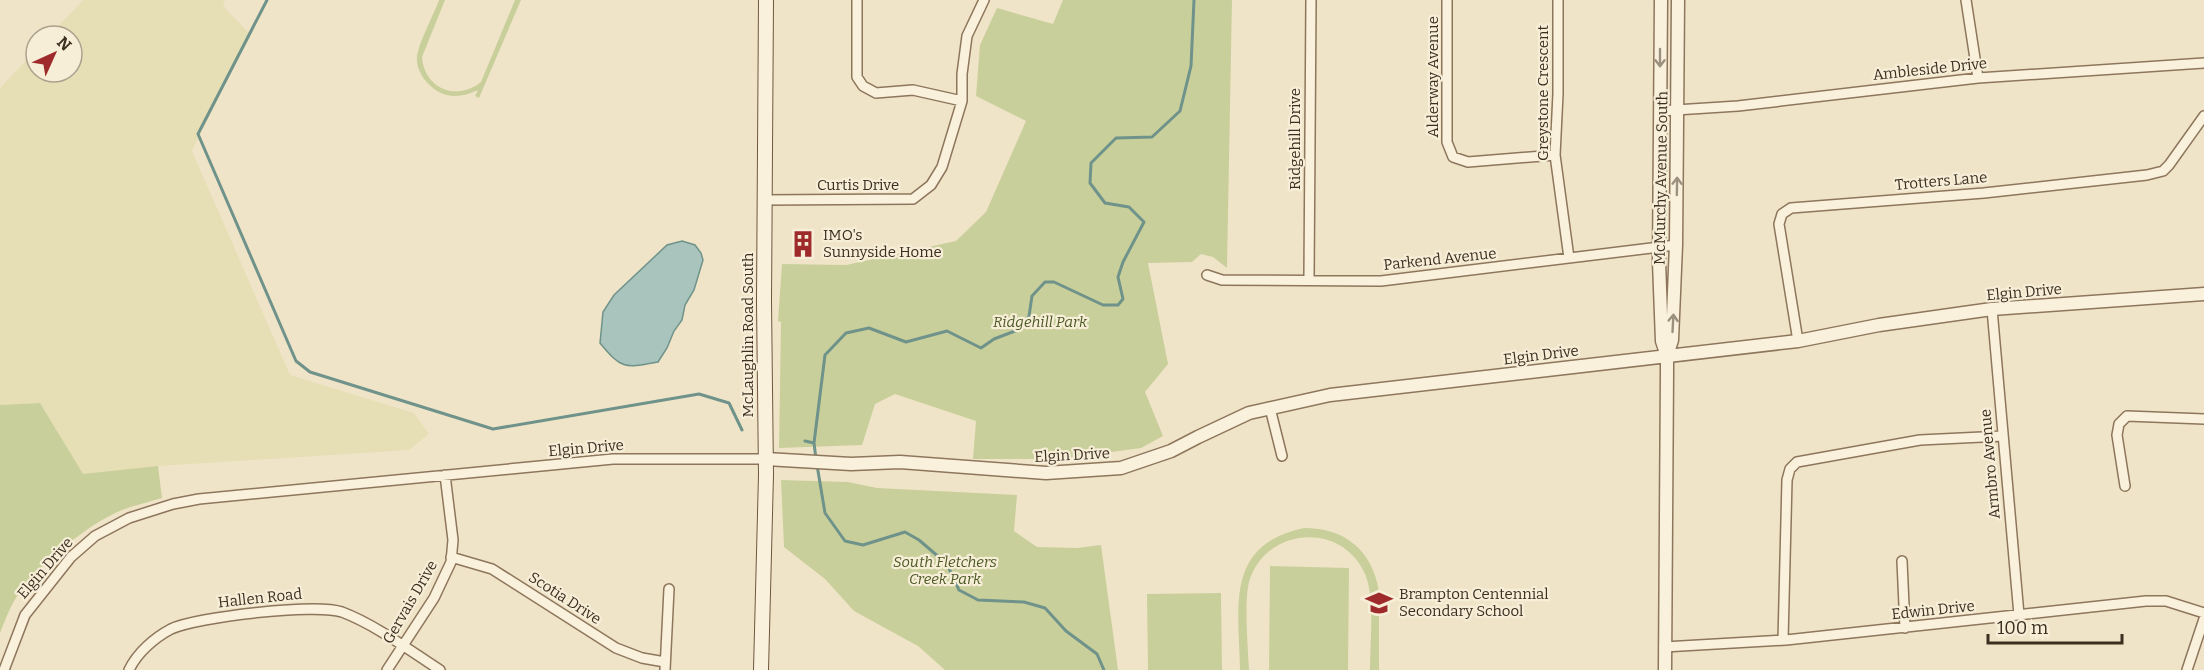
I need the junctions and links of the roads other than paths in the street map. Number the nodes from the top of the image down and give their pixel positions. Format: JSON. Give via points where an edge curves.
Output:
{"nodes":[{"id":1,"x":766,"y":0,"type":"edge"},
{"id":2,"x":857,"y":0,"type":"edge"},
{"id":3,"x":984,"y":0,"type":"edge"},
{"id":4,"x":1311,"y":0,"type":"edge"},
{"id":5,"x":1447,"y":0,"type":"edge"},
{"id":6,"x":1558,"y":0,"type":"edge"},
{"id":7,"x":1661,"y":0,"type":"edge"},
{"id":8,"x":1678,"y":0,"type":"edge"},
{"id":9,"x":1966,"y":0,"type":"edge"},
{"id":10,"x":2204,"y":63,"type":"edge"},
{"id":11,"x":1978,"y":78,"type":"junction"},
{"id":12,"x":962,"y":101,"type":"junction"},
{"id":13,"x":1660,"y":111,"type":"junction"},
{"id":14,"x":1677,"y":111,"type":"junction"},
{"id":15,"x":2204,"y":116,"type":"edge"},
{"id":16,"x":1555,"y":155,"type":"junction"},
{"id":17,"x":764,"y":200,"type":"junction"},
{"id":18,"x":1676,"y":245,"type":"junction"},
{"id":19,"x":1659,"y":247,"type":"junction"},
{"id":20,"x":1569,"y":258,"type":"junction"},
{"id":21,"x":1206,"y":275,"type":"dead end"},
{"id":22,"x":1309,"y":279,"type":"junction"},
{"id":23,"x":2204,"y":294,"type":"edge"},
{"id":24,"x":1992,"y":309,"type":"junction"},
{"id":25,"x":1798,"y":341,"type":"junction"},
{"id":26,"x":1667,"y":356,"type":"junction"},
{"id":27,"x":1270,"y":408,"type":"junction"},
{"id":28,"x":2204,"y":419,"type":"edge"},
{"id":29,"x":2003,"y":436,"type":"junction"},
{"id":30,"x":1282,"y":456,"type":"dead end"},
{"id":31,"x":766,"y":459,"type":"junction"},
{"id":32,"x":445,"y":475,"type":"junction"},
{"id":33,"x":2125,"y":486,"type":"dead end"},
{"id":34,"x":451,"y":557,"type":"junction"},
{"id":35,"x":1902,"y":561,"type":"dead end"},
{"id":36,"x":669,"y":589,"type":"dead end"},
{"id":37,"x":2204,"y":613,"type":"edge"},
{"id":38,"x":2019,"y":615,"type":"junction"},
{"id":39,"x":2204,"y":619,"type":"edge"},
{"id":40,"x":1905,"y":628,"type":"junction"},
{"id":41,"x":1783,"y":640,"type":"junction"},
{"id":42,"x":403,"y":646,"type":"junction"},
{"id":43,"x":1664,"y":647,"type":"junction"},
{"id":44,"x":665,"y":666,"type":"edge"},
{"id":45,"x":4,"y":670,"type":"edge"},
{"id":46,"x":129,"y":670,"type":"edge"},
{"id":47,"x":387,"y":670,"type":"edge"},
{"id":48,"x":440,"y":670,"type":"edge"},
{"id":49,"x":761,"y":670,"type":"edge"},
{"id":50,"x":1665,"y":670,"type":"edge"},
{"id":51,"x":2187,"y":670,"type":"edge"}],
"edges":[{"from":1,"to":17,"type":"main road","name":"McLaughlin Road South"},
{"from":2,"to":12,"type":"street","via":[[858,77],[863,86],[876,93],[913,90]]},
{"from":3,"to":12,"type":"street","name":"Curtis Drive","via":[[967,36]]},
{"from":4,"to":22,"type":"street","name":"Ridgehill Drive"},
{"from":5,"to":16,"type":"street","name":"Alderway Avenue","via":[[1447,142],[1453,157],[1468,162]]},
{"from":6,"to":16,"type":"street","name":"Greystone Crescent"},
{"from":7,"to":13,"type":"street","name":"McMurchy Avenue South","one_way":true},
{"from":8,"to":14,"type":"street","name":"McMurchy Avenue South"},
{"from":9,"to":11,"type":"street"},
{"from":10,"to":11,"type":"street","name":"Ambleside Drive"},
{"from":11,"to":14,"type":"street","name":"Ambleside Drive"},
{"from":12,"to":17,"type":"street","name":"Curtis Drive","via":[[942,167],[931,185],[913,199]]},
{"from":13,"to":14,"type":"street","name":"Ambleside Drive"},
{"from":13,"to":19,"type":"street","name":"McMurchy Avenue South"},
{"from":18,"to":14,"type":"street","name":"McMurchy Avenue South","one_way":true},
{"from":15,"to":25,"type":"street","name":"Trotters Lane","via":[[2169,165],[2147,175],[1791,208],[1782,214],[1779,224]]},
{"from":16,"to":20,"type":"street","name":"Greystone Crescent"},
{"from":17,"to":31,"type":"main road","name":"McLaughlin Road South"},
{"from":18,"to":19,"type":"street","name":"Parkend Avenue"},
{"from":26,"to":18,"type":"street","name":"McMurchy Avenue South","one_way":true,"via":[[1672,340]]},
{"from":19,"to":20,"type":"street","name":"Parkend Avenue"},
{"from":19,"to":26,"type":"street","name":"McMurchy Avenue South","via":[[1662,341]]},
{"from":20,"to":22,"type":"street","name":"Parkend Avenue","via":[[1381,281]]},
{"from":21,"to":22,"type":"street","name":"Parkend Avenue","via":[[1222,280]]},
{"from":23,"to":24,"type":"street","name":"Elgin Drive"},
{"from":24,"to":25,"type":"street","name":"Elgin Drive"},
{"from":24,"to":29,"type":"street","name":"Armbro Avenue"},
{"from":25,"to":26,"type":"street","name":"Elgin Drive"},
{"from":26,"to":27,"type":"street","name":"Elgin Drive","via":[[1330,395]]},
{"from":26,"to":43,"type":"street","name":"McMurchy Avenue South"},
{"from":27,"to":30,"type":"street"},
{"from":27,"to":31,"type":"street","name":"Elgin Drive","via":[[1249,413],[1171,451],[1121,468],[1046,473],[900,462]]},
{"from":28,"to":33,"type":"street","via":[[2127,416],[2117,435]]},
{"from":29,"to":38,"type":"street","name":"Armbro Avenue"},
{"from":29,"to":41,"type":"street","via":[[1920,440],[1797,462],[1787,480]]},
{"from":31,"to":32,"type":"street","name":"Elgin Drive","via":[[613,459]]},
{"from":31,"to":49,"type":"main road","name":"McLaughlin Road South"},
{"from":32,"to":34,"type":"street","name":"Gervais Drive","via":[[453,540]]},
{"from":32,"to":45,"type":"street","name":"Elgin Drive","via":[[199,499],[129,518],[95,536],[43,590],[25,615]]},
{"from":34,"to":42,"type":"street","name":"Gervais Drive","via":[[434,598]]},
{"from":34,"to":44,"type":"street","name":"Scotia Drive","via":[[492,568],[616,648]]},
{"from":35,"to":40,"type":"street"},
{"from":36,"to":44,"type":"street"},
{"from":37,"to":38,"type":"street","name":"Edwin Drive","via":[[2166,601],[2146,601]]},
{"from":38,"to":40,"type":"street","name":"Edwin Drive"},
{"from":39,"to":51,"type":"street"},
{"from":40,"to":41,"type":"street","name":"Edwin Drive"},
{"from":41,"to":43,"type":"street","name":"Edwin Drive"},
{"from":42,"to":46,"type":"street","name":"Hallen Road","via":[[341,612],[318,607],[194,621],[156,639]]},
{"from":42,"to":47,"type":"street","name":"Gervais Drive"},
{"from":42,"to":48,"type":"street","name":"Hallen Road"},
{"from":43,"to":50,"type":"street","name":"McMurchy Avenue South"}]}
